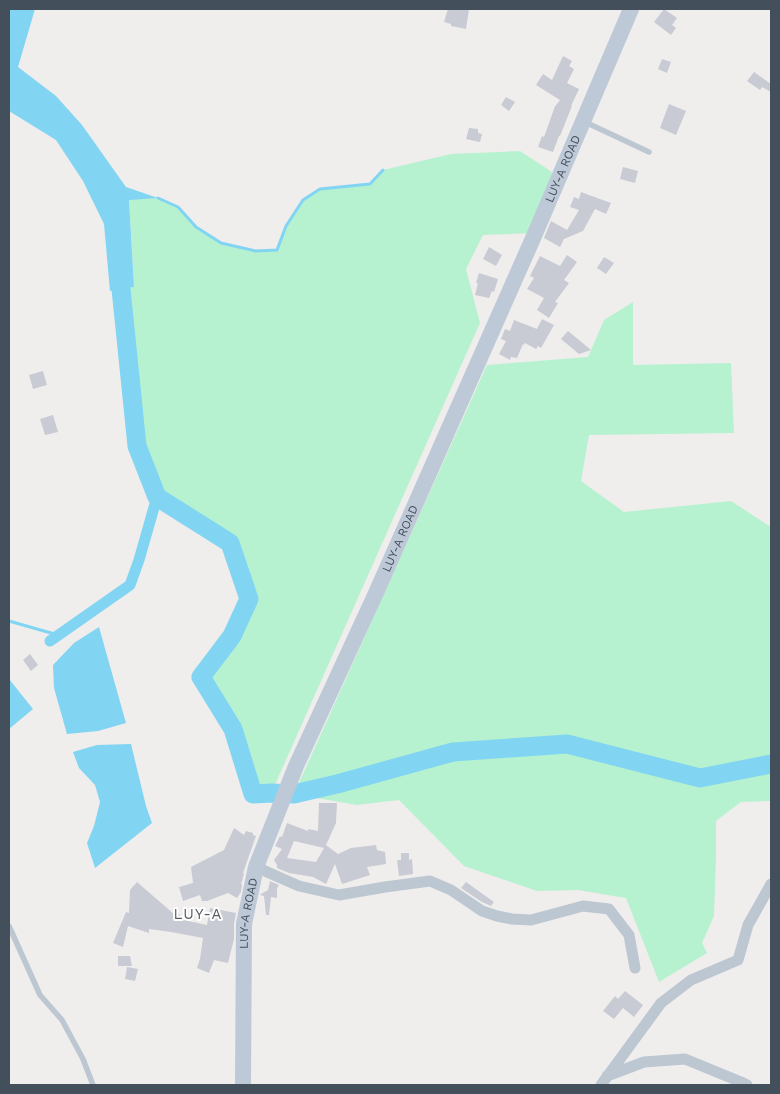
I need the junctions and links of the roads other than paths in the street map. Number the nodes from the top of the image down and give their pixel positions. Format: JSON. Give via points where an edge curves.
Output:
{"nodes":[{"id":1,"x":631,"y":9,"type":"edge"},
{"id":2,"x":583,"y":121,"type":"junction"},
{"id":3,"x":650,"y":152,"type":"dead end"},
{"id":4,"x":256,"y":867,"type":"junction"},
{"id":5,"x":771,"y":884,"type":"edge"},
{"id":6,"x":9,"y":926,"type":"edge"},
{"id":7,"x":635,"y":968,"type":"dead end"},
{"id":8,"x":604,"y":1081,"type":"edge"},
{"id":9,"x":93,"y":1085,"type":"edge"},
{"id":10,"x":243,"y":1085,"type":"edge"},
{"id":11,"x":747,"y":1085,"type":"edge"}],
"edges":[{"from":1,"to":2,"type":"main road","name":"LUY-A ROAD"},
{"from":2,"to":3,"type":"lane"},
{"from":2,"to":4,"type":"main road","name":"LUY-A ROAD","via":[[376,594],[296,766]]},
{"from":4,"to":7,"type":"street","via":[[299,886],[339,895],[430,881],[451,890],[482,911],[512,919],[531,920],[583,906],[609,909],[629,935]]},
{"from":4,"to":10,"type":"main road","name":"LUY-A ROAD","via":[[244,924]]},
{"from":5,"to":8,"type":"street","via":[[748,925],[738,960],[691,980],[661,1003]]},
{"from":6,"to":9,"type":"lane","via":[[40,995],[62,1020]]},
{"from":8,"to":11,"type":"street","via":[[644,1062],[684,1059]]}]}
